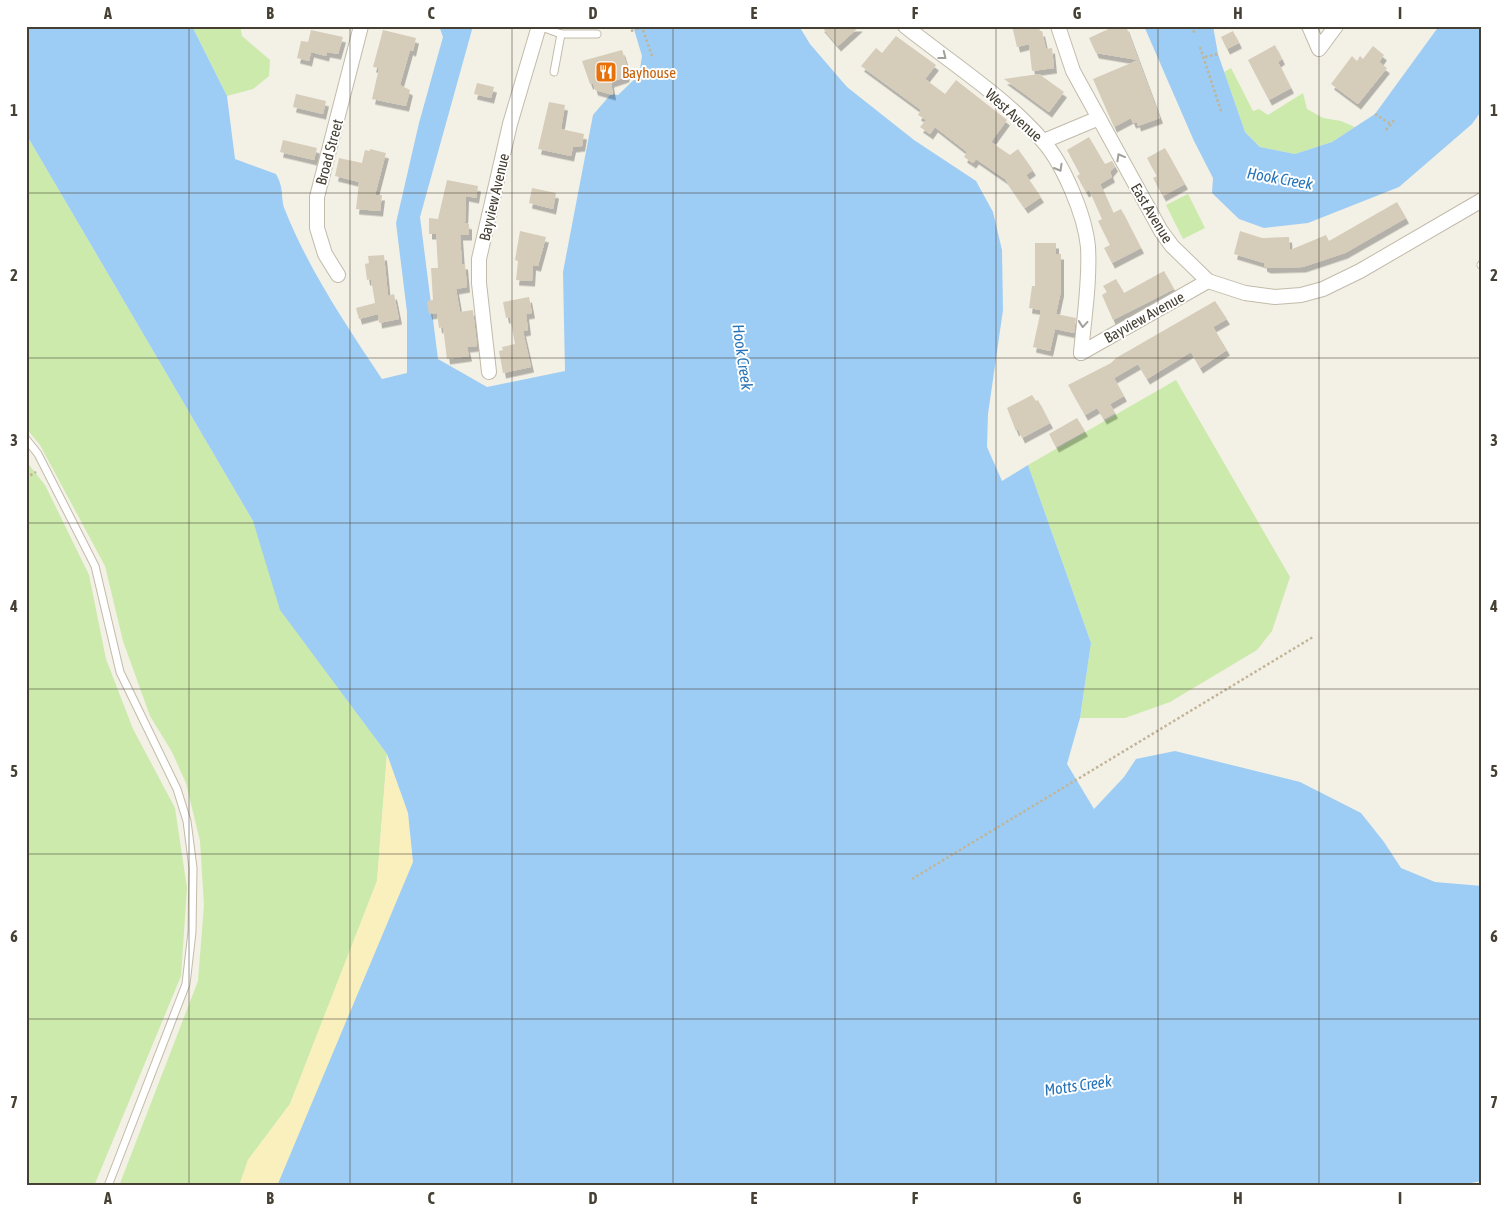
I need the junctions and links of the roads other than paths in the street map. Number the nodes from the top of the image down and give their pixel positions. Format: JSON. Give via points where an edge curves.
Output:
{"nodes":[{"id":1,"x":361,"y":26,"type":"edge"},
{"id":2,"x":539,"y":26,"type":"edge"},
{"id":3,"x":905,"y":26,"type":"edge"},
{"id":4,"x":1058,"y":26,"type":"edge"},
{"id":5,"x":1309,"y":26,"type":"edge"},
{"id":6,"x":1336,"y":26,"type":"edge"},
{"id":7,"x":561,"y":34,"type":"junction"},
{"id":8,"x":597,"y":34,"type":"dead end"},
{"id":9,"x":554,"y":72,"type":"dead end"},
{"id":10,"x":1099,"y":118,"type":"junction"},
{"id":11,"x":1044,"y":141,"type":"junction"},
{"id":12,"x":1482,"y":200,"type":"edge"},
{"id":13,"x":338,"y":275,"type":"dead end"},
{"id":14,"x":1208,"y":281,"type":"junction"},
{"id":15,"x":1081,"y":353,"type":"joint"},
{"id":16,"x":489,"y":372,"type":"dead end"},
{"id":17,"x":26,"y":439,"type":"edge"},
{"id":18,"x":108,"y":1186,"type":"edge"}],
"edges":[{"from":1,"to":13,"type":"street","name":"Broad Street","via":[[317,197],[317,228]]},
{"from":2,"to":7,"type":"lane"},
{"from":2,"to":16,"type":"street","name":"Bayview Avenue","via":[[510,124],[479,259]]},
{"from":3,"to":11,"type":"street","name":"West Avenue","one_way":true,"via":[[1012,110]]},
{"from":4,"to":10,"type":"street","name":"East Avenue","via":[[1073,71]]},
{"from":5,"to":6,"type":"street","via":[[1319,49]]},
{"from":7,"to":8,"type":"lane"},
{"from":7,"to":9,"type":"lane"},
{"from":10,"to":11,"type":"street"},
{"from":14,"to":10,"type":"street","name":"East Avenue","one_way":true,"via":[[1161,232]]},
{"from":11,"to":15,"type":"street","name":"West Avenue","one_way":true,"via":[[1074,193],[1088,246]]},
{"from":12,"to":14,"type":"street","name":"East Avenue","via":[[1323,289],[1275,297],[1245,293]]},
{"from":14,"to":15,"type":"street","name":"Bayview Avenue"},
{"from":17,"to":18,"type":"lane","via":[[38,454],[96,566],[120,672],[177,789],[187,822],[193,868],[192,932],[186,984]]}]}
